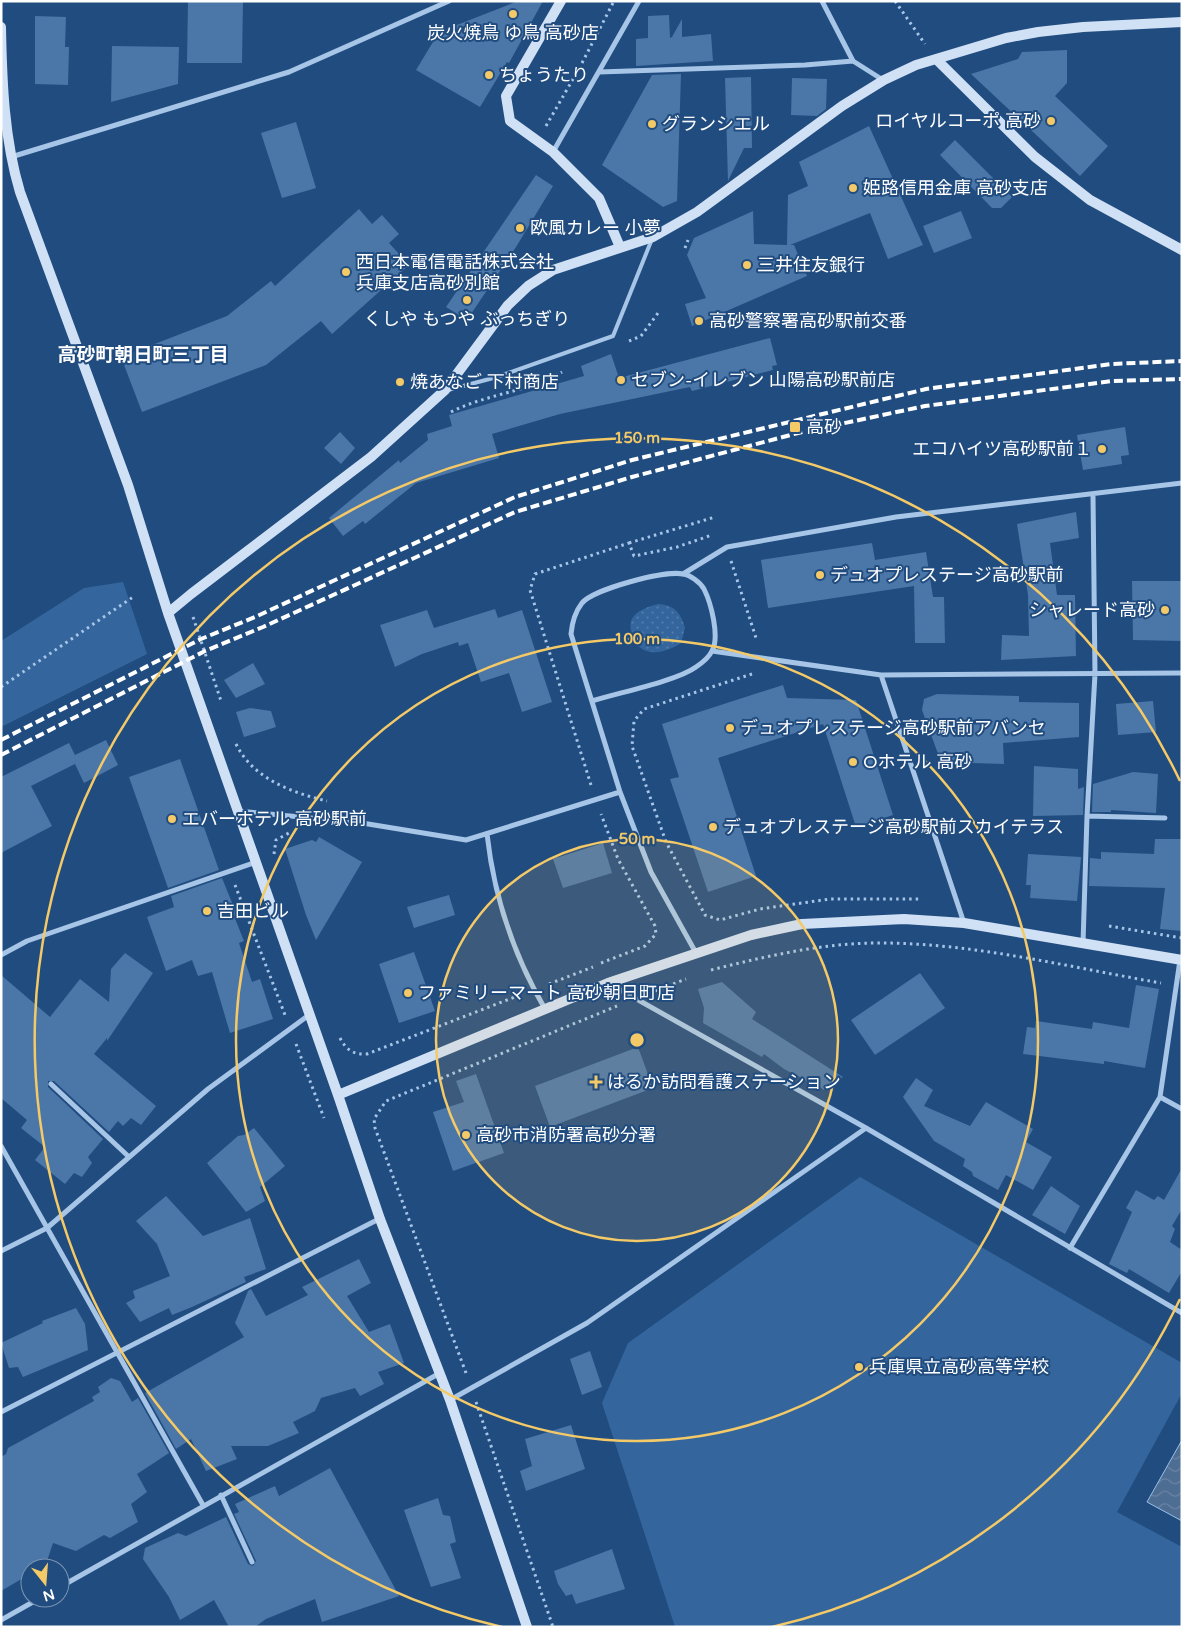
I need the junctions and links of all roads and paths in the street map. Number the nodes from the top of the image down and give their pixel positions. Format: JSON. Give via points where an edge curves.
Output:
{"nodes":[{"id":1,"x":450,"y":1,"type":"edge"},
{"id":2,"x":561,"y":1,"type":"edge"},
{"id":3,"x":614,"y":1,"type":"edge"},
{"id":4,"x":639,"y":1,"type":"edge"},
{"id":5,"x":822,"y":1,"type":"edge"},
{"id":6,"x":895,"y":1,"type":"edge"},
{"id":7,"x":1182,"y":22,"type":"edge"},
{"id":8,"x":1,"y":26,"type":"edge"},
{"id":9,"x":936,"y":59,"type":"junction"},
{"id":10,"x":853,"y":61,"type":"junction"},
{"id":11,"x":600,"y":72,"type":"junction"},
{"id":12,"x":884,"y":80,"type":"junction"},
{"id":13,"x":538,"y":140,"type":"junction"},
{"id":14,"x":553,"y":152,"type":"junction"},
{"id":15,"x":11,"y":157,"type":"junction"},
{"id":16,"x":691,"y":231,"type":"dead end"},
{"id":17,"x":653,"y":237,"type":"junction"},
{"id":18,"x":620,"y":248,"type":"junction"},
{"id":19,"x":685,"y":248,"type":"dead end"},
{"id":20,"x":1182,"y":250,"type":"edge"},
{"id":21,"x":658,"y":313,"type":"dead end"},
{"id":22,"x":622,"y":344,"type":"dead end"},
{"id":23,"x":570,"y":368,"type":"dead end"},
{"id":24,"x":445,"y":390,"type":"junction"},
{"id":25,"x":449,"y":413,"type":"dead end"},
{"id":26,"x":1182,"y":482,"type":"edge"},
{"id":27,"x":1094,"y":495,"type":"junction"},
{"id":28,"x":715,"y":517,"type":"dead end"},
{"id":29,"x":629,"y":543,"type":"junction"},
{"id":30,"x":727,"y":547,"type":"junction"},
{"id":31,"x":683,"y":574,"type":"junction"},
{"id":32,"x":133,"y":597,"type":"dead end"},
{"id":33,"x":201,"y":611,"type":"dead end"},
{"id":34,"x":168,"y":613,"type":"junction"},
{"id":35,"x":758,"y":644,"type":"dead end"},
{"id":36,"x":712,"y":651,"type":"junction"},
{"id":37,"x":1182,"y":673,"type":"edge"},
{"id":38,"x":752,"y":674,"type":"dead end"},
{"id":39,"x":1095,"y":674,"type":"junction"},
{"id":40,"x":881,"y":675,"type":"junction"},
{"id":41,"x":1,"y":687,"type":"edge"},
{"id":42,"x":592,"y":701,"type":"junction"},
{"id":43,"x":222,"y":703,"type":"dead end"},
{"id":44,"x":234,"y":738,"type":"dead end"},
{"id":45,"x":620,"y":792,"type":"junction"},
{"id":46,"x":596,"y":800,"type":"junction"},
{"id":47,"x":329,"y":802,"type":"dead end"},
{"id":48,"x":238,"y":811,"type":"junction"},
{"id":49,"x":291,"y":816,"type":"junction"},
{"id":50,"x":1087,"y":816,"type":"junction"},
{"id":51,"x":1164,"y":818,"type":"dead end"},
{"id":52,"x":487,"y":834,"type":"junction"},
{"id":53,"x":274,"y":861,"type":"dead end"},
{"id":54,"x":256,"y":862,"type":"junction"},
{"id":55,"x":922,"y":899,"type":"dead end"},
{"id":56,"x":964,"y":923,"type":"junction"},
{"id":57,"x":1085,"y":923,"type":"junction"},
{"id":58,"x":1182,"y":938,"type":"edge"},
{"id":59,"x":1083,"y":943,"type":"junction"},
{"id":60,"x":696,"y":954,"type":"junction"},
{"id":61,"x":1,"y":955,"type":"edge"},
{"id":62,"x":1181,"y":960,"type":"edge"},
{"id":63,"x":707,"y":971,"type":"dead end"},
{"id":64,"x":691,"y":977,"type":"dead end"},
{"id":65,"x":608,"y":982,"type":"junction"},
{"id":66,"x":1176,"y":986,"type":"junction"},
{"id":67,"x":534,"y":990,"type":"junction"},
{"id":68,"x":635,"y":999,"type":"junction"},
{"id":69,"x":545,"y":1009,"type":"junction"},
{"id":70,"x":309,"y":1015,"type":"junction"},
{"id":71,"x":338,"y":1032,"type":"dead end"},
{"id":72,"x":51,"y":1084,"type":"dead end"},
{"id":73,"x":338,"y":1095,"type":"junction"},
{"id":74,"x":1160,"y":1097,"type":"junction"},
{"id":75,"x":1182,"y":1109,"type":"edge"},
{"id":76,"x":866,"y":1128,"type":"junction"},
{"id":77,"x":1,"y":1146,"type":"edge"},
{"id":78,"x":128,"y":1156,"type":"junction"},
{"id":79,"x":380,"y":1219,"type":"junction"},
{"id":80,"x":47,"y":1228,"type":"junction"},
{"id":81,"x":1070,"y":1248,"type":"junction"},
{"id":82,"x":1,"y":1251,"type":"edge"},
{"id":83,"x":1182,"y":1314,"type":"edge"},
{"id":84,"x":118,"y":1350,"type":"junction"},
{"id":85,"x":440,"y":1373,"type":"junction"},
{"id":86,"x":471,"y":1388,"type":"junction"},
{"id":87,"x":450,"y":1400,"type":"junction"},
{"id":88,"x":1,"y":1412,"type":"edge"},
{"id":89,"x":221,"y":1494,"type":"junction"},
{"id":90,"x":203,"y":1505,"type":"junction"},
{"id":91,"x":252,"y":1562,"type":"dead end"},
{"id":92,"x":70,"y":1581,"type":"edge"},
{"id":93,"x":22,"y":1608,"type":"edge"},
{"id":94,"x":1,"y":1620,"type":"edge"},
{"id":95,"x":526,"y":1627,"type":"edge"},
{"id":96,"x":553,"y":1627,"type":"edge"}],
"edges":[{"from":1,"to":15,"type":"street","via":[[289,72]]},
{"from":2,"to":13,"type":"street","via":[[506,96],[510,121]]},
{"from":3,"to":13,"type":"path"},
{"from":4,"to":11,"type":"street"},
{"from":5,"to":10,"type":"street"},
{"from":6,"to":9,"type":"path"},
{"from":7,"to":9,"type":"street","via":[[1038,32]]},
{"from":8,"to":15,"type":"street"},
{"from":9,"to":12,"type":"street"},
{"from":9,"to":20,"type":"street","via":[[1035,157],[1090,200]]},
{"from":10,"to":11,"type":"street"},
{"from":10,"to":12,"type":"street"},
{"from":11,"to":14,"type":"street"},
{"from":12,"to":17,"type":"street","via":[[842,106],[697,212]]},
{"from":13,"to":14,"type":"street"},
{"from":14,"to":18,"type":"street","via":[[599,198]]},
{"from":15,"to":34,"type":"street","via":[[20,192],[128,484]]},
{"from":16,"to":19,"type":"path"},
{"from":17,"to":18,"type":"street"},
{"from":17,"to":24,"type":"lane","via":[[613,336],[497,377]]},
{"from":18,"to":24,"type":"street","via":[[552,270],[528,286],[508,305]]},
{"from":21,"to":22,"type":"path","via":[[640,336]]},
{"from":23,"to":25,"type":"path","via":[[549,380],[464,405]]},
{"from":24,"to":34,"type":"street","via":[[371,458]]},
{"from":26,"to":27,"type":"street"},
{"from":27,"to":30,"type":"street","via":[[896,517]]},
{"from":27,"to":39,"type":"street"},
{"from":28,"to":29,"type":"path"},
{"from":29,"to":30,"type":"path","via":[[634,556],[677,547],[722,532]]},
{"from":29,"to":46,"type":"path","via":[[535,574],[530,590]]},
{"from":30,"to":31,"type":"street"},
{"from":30,"to":35,"type":"path"},
{"from":31,"to":36,"type":"street","via":[[704,589],[716,632]]},
{"from":31,"to":42,"type":"street","via":[[665,573],[591,595],[583,602],[573,620],[571,634]]},
{"from":32,"to":41,"type":"path"},
{"from":33,"to":43,"type":"path","via":[[193,617]]},
{"from":34,"to":48,"type":"street"},
{"from":36,"to":40,"type":"street"},
{"from":36,"to":42,"type":"street","via":[[684,674]]},
{"from":37,"to":39,"type":"street"},
{"from":38,"to":55,"type":"path","via":[[644,709],[634,721],[632,746],[666,842],[705,915],[720,920],[760,909],[830,899]]},
{"from":39,"to":40,"type":"street"},
{"from":39,"to":50,"type":"street"},
{"from":40,"to":56,"type":"street"},
{"from":42,"to":45,"type":"street"},
{"from":44,"to":47,"type":"path","via":[[247,760],[280,787]]},
{"from":45,"to":46,"type":"street"},
{"from":45,"to":60,"type":"street","via":[[651,872]]},
{"from":46,"to":52,"type":"street"},
{"from":46,"to":67,"type":"path","via":[[618,859],[655,926],[656,934],[645,946]]},
{"from":48,"to":49,"type":"street"},
{"from":48,"to":54,"type":"street"},
{"from":49,"to":52,"type":"street","via":[[362,823],[466,840]]},
{"from":49,"to":53,"type":"path","via":[[291,832],[276,840]]},
{"from":50,"to":51,"type":"street"},
{"from":50,"to":57,"type":"street"},
{"from":52,"to":67,"type":"street","via":[[492,875],[502,915]]},
{"from":54,"to":61,"type":"street","via":[[27,940]]},
{"from":54,"to":70,"type":"street"},
{"from":56,"to":59,"type":"street"},
{"from":56,"to":60,"type":"street","via":[[904,919],[802,924]]},
{"from":57,"to":58,"type":"path"},
{"from":57,"to":59,"type":"street"},
{"from":59,"to":62,"type":"street"},
{"from":60,"to":65,"type":"street"},
{"from":62,"to":66,"type":"street"},
{"from":63,"to":66,"type":"path","via":[[777,954],[879,943],[955,947]]},
{"from":64,"to":68,"type":"path"},
{"from":65,"to":68,"type":"street"},
{"from":65,"to":69,"type":"street"},
{"from":66,"to":74,"type":"street"},
{"from":67,"to":69,"type":"street"},
{"from":67,"to":71,"type":"path","via":[[367,1054],[349,1051]]},
{"from":68,"to":76,"type":"street"},
{"from":68,"to":86,"type":"path","via":[[386,1101],[374,1119]]},
{"from":69,"to":73,"type":"street"},
{"from":70,"to":73,"type":"street"},
{"from":70,"to":78,"type":"street","via":[[208,1089]]},
{"from":72,"to":78,"type":"street"},
{"from":73,"to":79,"type":"street"},
{"from":74,"to":75,"type":"street"},
{"from":74,"to":81,"type":"street"},
{"from":76,"to":81,"type":"street"},
{"from":76,"to":86,"type":"street","via":[[587,1322]]},
{"from":77,"to":80,"type":"street"},
{"from":78,"to":80,"type":"street"},
{"from":79,"to":84,"type":"street"},
{"from":79,"to":85,"type":"street"},
{"from":80,"to":82,"type":"street"},
{"from":80,"to":84,"type":"street"},
{"from":81,"to":83,"type":"street"},
{"from":84,"to":88,"type":"street"},
{"from":84,"to":90,"type":"street"},
{"from":85,"to":87,"type":"street"},
{"from":85,"to":89,"type":"street"},
{"from":86,"to":87,"type":"street"},
{"from":86,"to":96,"type":"path"},
{"from":87,"to":95,"type":"street"},
{"from":89,"to":90,"type":"street"},
{"from":89,"to":91,"type":"street"},
{"from":90,"to":92,"type":"street"},
{"from":93,"to":94,"type":"street"}]}
